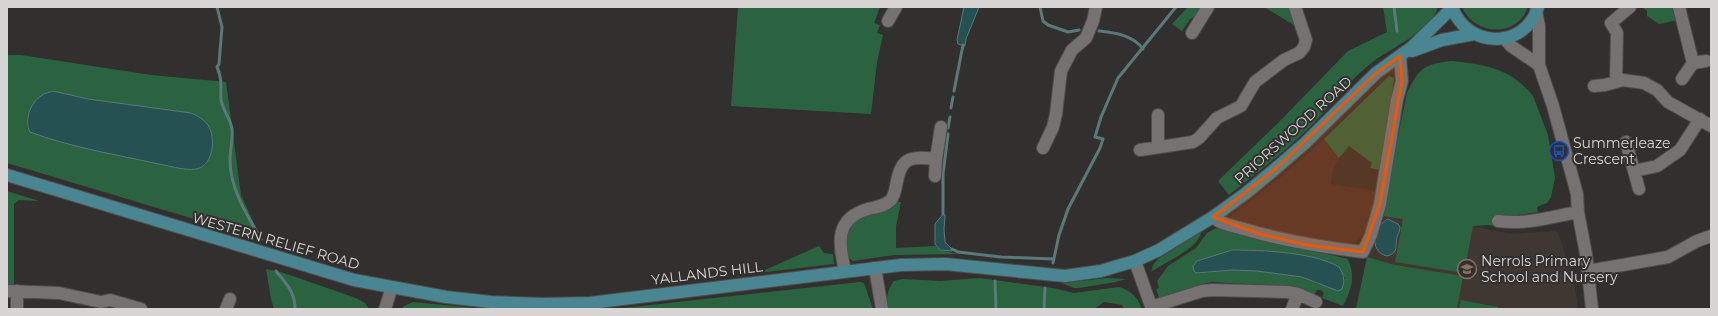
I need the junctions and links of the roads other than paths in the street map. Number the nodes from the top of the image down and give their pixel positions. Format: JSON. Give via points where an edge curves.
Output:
{"nodes":[{"id":1,"x":896,"y":7,"type":"edge"},
{"id":2,"x":1096,"y":7,"type":"edge"},
{"id":3,"x":1208,"y":7,"type":"edge"},
{"id":4,"x":1296,"y":7,"type":"edge"},
{"id":5,"x":1452,"y":7,"type":"edge"},
{"id":6,"x":1630,"y":7,"type":"edge"},
{"id":7,"x":1679,"y":7,"type":"edge"},
{"id":8,"x":1537,"y":9,"type":"edge"},
{"id":9,"x":888,"y":21,"type":"dead end"},
{"id":10,"x":1192,"y":33,"type":"dead end"},
{"id":11,"x":1474,"y":34,"type":"junction"},
{"id":12,"x":1504,"y":38,"type":"junction"},
{"id":13,"x":1402,"y":55,"type":"junction"},
{"id":14,"x":1706,"y":61,"type":"dead end"},
{"id":15,"x":1693,"y":63,"type":"junction"},
{"id":16,"x":1539,"y":65,"type":"junction"},
{"id":17,"x":1682,"y":79,"type":"dead end"},
{"id":18,"x":1616,"y":81,"type":"junction"},
{"id":19,"x":1594,"y":86,"type":"dead end"},
{"id":20,"x":1158,"y":115,"type":"dead end"},
{"id":21,"x":1700,"y":119,"type":"junction"},
{"id":22,"x":1711,"y":126,"type":"edge"},
{"id":23,"x":941,"y":127,"type":"dead end"},
{"id":24,"x":1626,"y":142,"type":"dead end"},
{"id":25,"x":1158,"y":147,"type":"junction"},
{"id":26,"x":1043,"y":148,"type":"dead end"},
{"id":27,"x":1140,"y":150,"type":"dead end"},
{"id":28,"x":936,"y":159,"type":"junction"},
{"id":29,"x":1634,"y":172,"type":"junction"},
{"id":30,"x":7,"y":176,"type":"edge"},
{"id":31,"x":935,"y":176,"type":"dead end"},
{"id":32,"x":1639,"y":189,"type":"dead end"},
{"id":33,"x":1578,"y":212,"type":"junction"},
{"id":34,"x":1212,"y":217,"type":"junction"},
{"id":35,"x":1498,"y":222,"type":"dead end"},
{"id":36,"x":1711,"y":236,"type":"edge"},
{"id":37,"x":1135,"y":261,"type":"junction"},
{"id":38,"x":875,"y":268,"type":"junction"},
{"id":39,"x":845,"y":271,"type":"junction"},
{"id":40,"x":1588,"y":271,"type":"junction"},
{"id":41,"x":392,"y":288,"type":"junction"},
{"id":42,"x":12,"y":291,"type":"edge"},
{"id":43,"x":1298,"y":294,"type":"junction"},
{"id":44,"x":1316,"y":302,"type":"dead end"},
{"id":45,"x":109,"y":304,"type":"edge"},
{"id":46,"x":543,"y":304,"type":"joint"},
{"id":47,"x":1152,"y":308,"type":"edge"},
{"id":48,"x":17,"y":309,"type":"edge"},
{"id":49,"x":141,"y":309,"type":"edge"},
{"id":50,"x":385,"y":309,"type":"edge"},
{"id":51,"x":882,"y":309,"type":"edge"},
{"id":52,"x":1292,"y":309,"type":"edge"},
{"id":53,"x":1592,"y":309,"type":"edge"}],
"edges":[{"from":1,"to":9,"type":"street"},
{"from":2,"to":26,"type":"street","via":[[1092,26],[1086,38],[1072,50],[1060,71],[1056,114]]},
{"from":3,"to":10,"type":"street"},
{"from":4,"to":25,"type":"street","via":[[1306,40],[1299,53],[1284,60],[1255,82],[1241,106],[1217,118],[1199,138],[1193,142]]},
{"from":5,"to":11,"type":"main road","via":[[1463,26]]},
{"from":5,"to":13,"type":"main road","name":"PRIORSWOOD ROAD"},
{"from":6,"to":18,"type":"street","via":[[1611,23],[1617,33]]},
{"from":7,"to":15,"type":"street"},
{"from":8,"to":12,"type":"main road","via":[[1524,29]]},
{"from":8,"to":16,"type":"street"},
{"from":11,"to":12,"type":"main road","via":[[1484,38]]},
{"from":11,"to":13,"type":"main road","name":"PRIORSWOOD ROAD","via":[[1442,40]]},
{"from":12,"to":16,"type":"street","via":[[1511,46]]},
{"from":13,"to":34,"type":"main road","name":"PRIORSWOOD ROAD","via":[[1376,73],[1305,143],[1246,194]]},
{"from":13,"to":34,"type":"street","via":[[1402,80],[1380,204],[1363,252],[1306,245],[1267,236]]},
{"from":14,"to":15,"type":"street"},
{"from":15,"to":17,"type":"street"},
{"from":16,"to":33,"type":"street","via":[[1564,144],[1577,194]]},
{"from":18,"to":19,"type":"street"},
{"from":18,"to":21,"type":"street","via":[[1644,83],[1657,90],[1668,102]]},
{"from":20,"to":25,"type":"street"},
{"from":21,"to":22,"type":"street"},
{"from":21,"to":29,"type":"street","via":[[1680,150],[1657,166]]},
{"from":23,"to":28,"type":"street"},
{"from":24,"to":29,"type":"street"},
{"from":25,"to":27,"type":"street"},
{"from":28,"to":31,"type":"street"},
{"from":28,"to":39,"type":"street","via":[[917,158],[906,161],[899,170],[891,200],[851,216],[840,233]]},
{"from":29,"to":32,"type":"street"},
{"from":30,"to":41,"type":"main road","name":"WESTERN RELIEF ROAD","via":[[278,258]]},
{"from":33,"to":35,"type":"street","via":[[1511,224]]},
{"from":33,"to":40,"type":"street"},
{"from":34,"to":37,"type":"main road","name":"PRIORSWOOD ROAD","via":[[1159,250]]},
{"from":36,"to":40,"type":"street","via":[[1668,257]]},
{"from":37,"to":38,"type":"main road","name":"PRIORSWOOD ROAD","via":[[1101,271],[1065,276],[945,264]]},
{"from":37,"to":47,"type":"street"},
{"from":38,"to":39,"type":"main road","name":"YALLANDS HILL"},
{"from":38,"to":51,"type":"street"},
{"from":39,"to":46,"type":"main road","name":"YALLANDS HILL","via":[[590,303]]},
{"from":40,"to":53,"type":"street"},
{"from":41,"to":46,"type":"main road","name":"WESTERN RELIEF ROAD","via":[[491,302]]},
{"from":41,"to":50,"type":"street"},
{"from":42,"to":45,"type":"street","via":[[59,293]]},
{"from":42,"to":48,"type":"street"},
{"from":43,"to":44,"type":"street"},
{"from":43,"to":47,"type":"street","via":[[1208,290]]},
{"from":43,"to":52,"type":"street"},
{"from":45,"to":49,"type":"street"}]}
